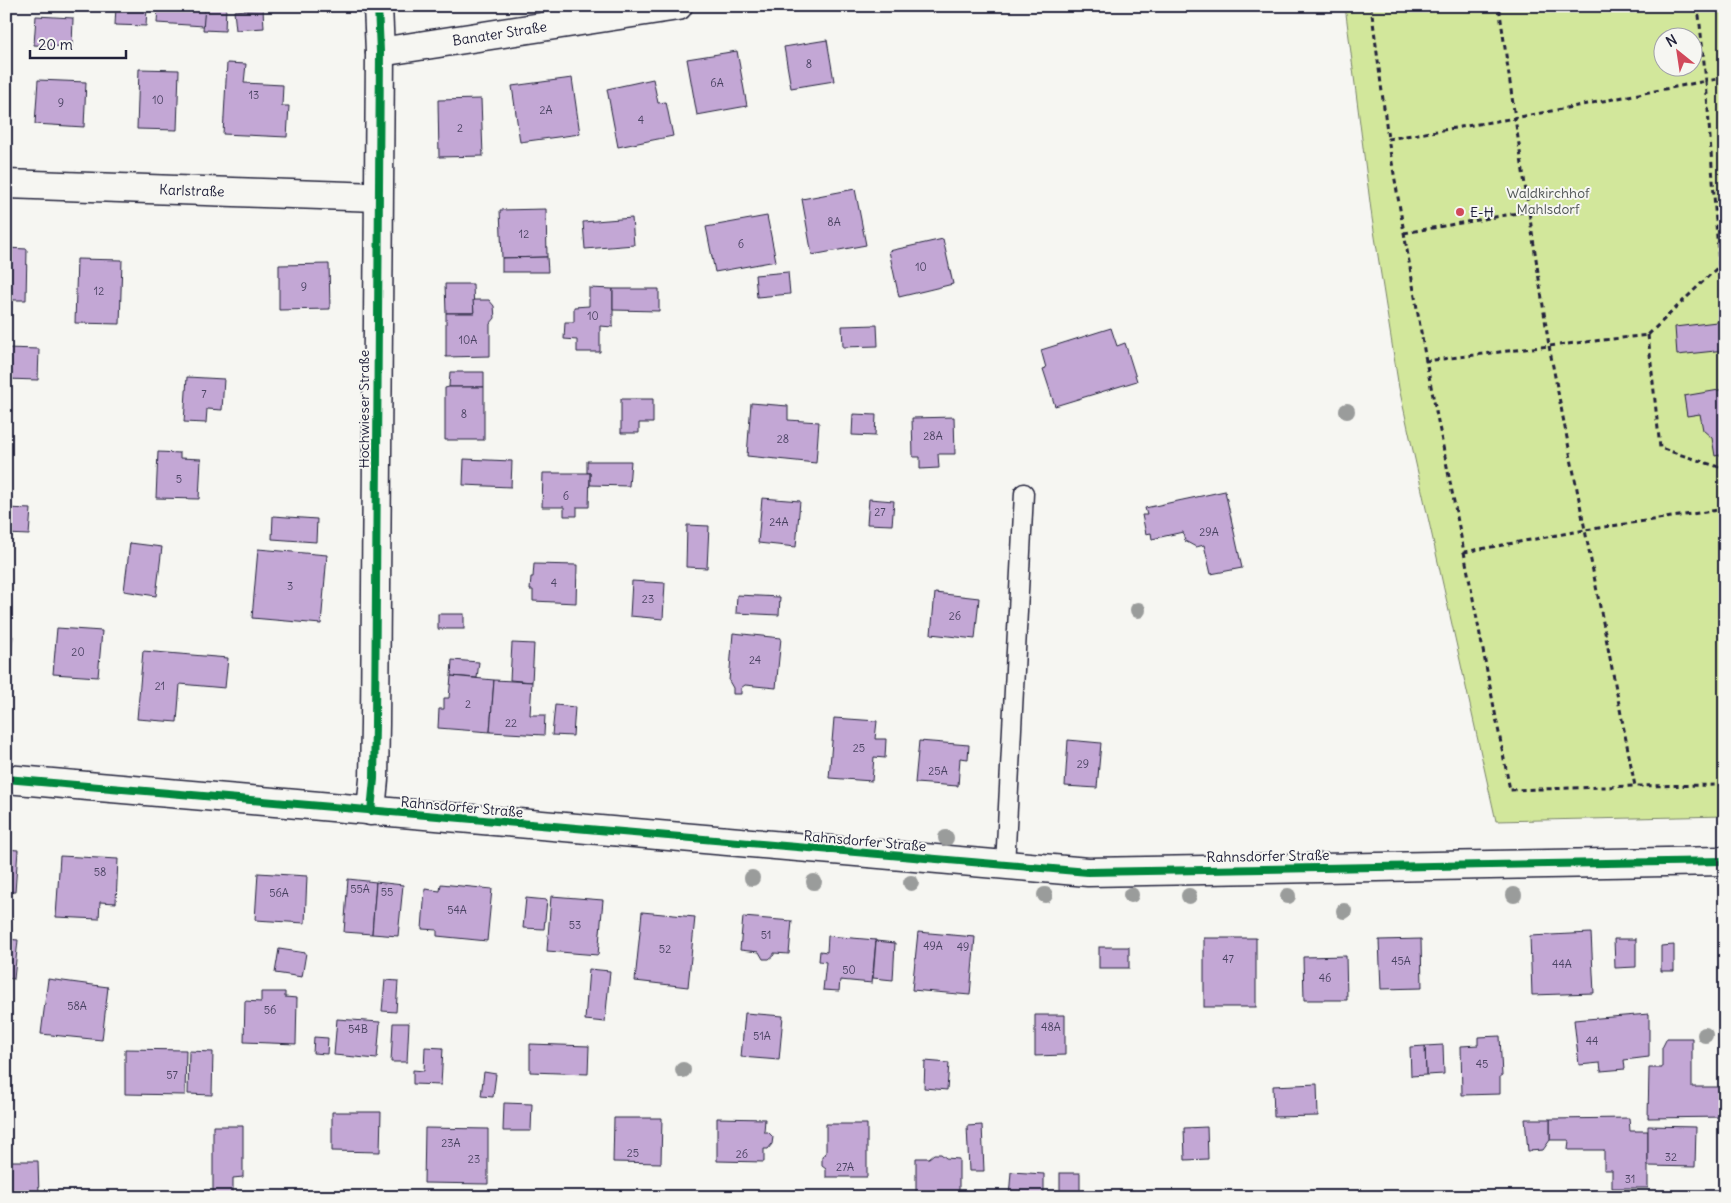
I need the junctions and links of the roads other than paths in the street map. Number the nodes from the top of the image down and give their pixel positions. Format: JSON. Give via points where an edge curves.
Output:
{"nodes":[{"id":1,"x":378,"y":6,"type":"edge"},
{"id":2,"x":678,"y":6,"type":"edge"},
{"id":3,"x":380,"y":52,"type":"junction"},
{"id":4,"x":6,"y":184,"type":"edge"},
{"id":5,"x":378,"y":197,"type":"junction"},
{"id":6,"x":1024,"y":493,"type":"dead end"},
{"id":7,"x":6,"y":779,"type":"edge"},
{"id":8,"x":371,"y":811,"type":"junction"},
{"id":9,"x":1725,"y":861,"type":"edge"},
{"id":10,"x":1005,"y":866,"type":"junction"}],
"edges":[{"from":1,"to":3,"type":"street","name":"Hochwieser Straße"},
{"from":2,"to":3,"type":"street","name":"Banater Straße"},
{"from":3,"to":5,"type":"street","name":"Hochwieser Straße"},
{"from":4,"to":5,"type":"street","name":"Karlstraße"},
{"from":5,"to":8,"type":"street","name":"Hochwieser Straße","via":[[374,779]]},
{"from":6,"to":10,"type":"lane"},
{"from":7,"to":8,"type":"street","name":"Rahnsdorfer Straße"},
{"from":8,"to":10,"type":"street","name":"Rahnsdorfer Straße"},
{"from":9,"to":10,"type":"street","name":"Rahnsdorfer Straße","via":[[1088,872]]}]}
